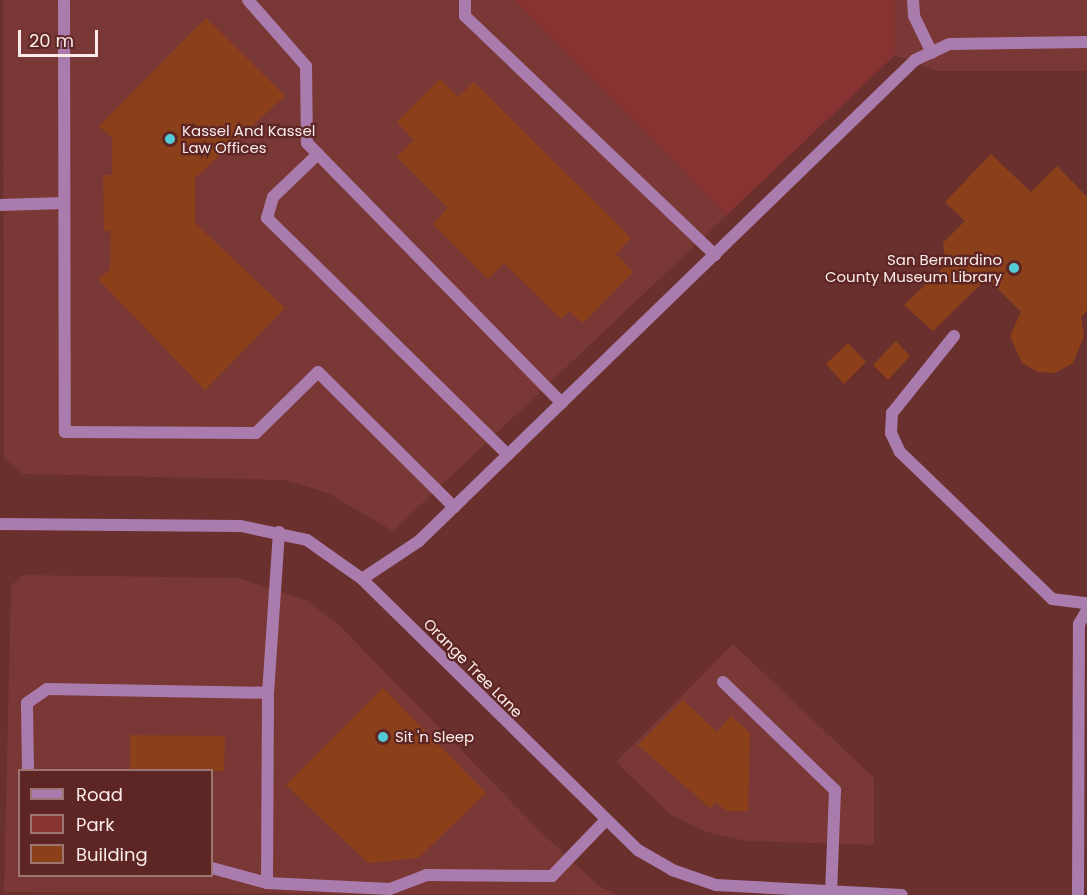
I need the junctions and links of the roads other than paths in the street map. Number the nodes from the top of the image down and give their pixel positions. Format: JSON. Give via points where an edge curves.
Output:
{"nodes":[{"id":1,"x":64,"y":0,"type":"edge"},
{"id":2,"x":248,"y":0,"type":"edge"},
{"id":3,"x":465,"y":0,"type":"edge"},
{"id":4,"x":914,"y":0,"type":"edge"},
{"id":5,"x":1087,"y":42,"type":"edge"},
{"id":6,"x":932,"y":53,"type":"junction"},
{"id":7,"x":318,"y":154,"type":"junction"},
{"id":8,"x":64,"y":203,"type":"junction"},
{"id":9,"x":0,"y":206,"type":"edge"},
{"id":10,"x":715,"y":255,"type":"junction"},
{"id":11,"x":954,"y":336,"type":"dead end"},
{"id":12,"x":562,"y":403,"type":"junction"},
{"id":13,"x":508,"y":455,"type":"junction"},
{"id":14,"x":454,"y":507,"type":"junction"},
{"id":15,"x":0,"y":524,"type":"edge"},
{"id":16,"x":279,"y":532,"type":"junction"},
{"id":17,"x":362,"y":579,"type":"junction"},
{"id":18,"x":1087,"y":603,"type":"edge"},
{"id":19,"x":1087,"y":609,"type":"edge"},
{"id":20,"x":723,"y":682,"type":"dead end"},
{"id":21,"x":268,"y":693,"type":"junction"},
{"id":22,"x":28,"y":769,"type":"edge"},
{"id":23,"x":1084,"y":806,"type":"edge"},
{"id":24,"x":604,"y":821,"type":"junction"},
{"id":25,"x":213,"y":868,"type":"edge"},
{"id":26,"x":267,"y":883,"type":"junction"},
{"id":27,"x":831,"y":893,"type":"junction"},
{"id":28,"x":902,"y":895,"type":"edge"},
{"id":29,"x":1078,"y":895,"type":"edge"}],
"edges":[{"from":1,"to":8,"type":"street"},
{"from":2,"to":7,"type":"street","via":[[306,66],[307,143]]},
{"from":3,"to":10,"type":"street","via":[[465,16]]},
{"from":4,"to":6,"type":"street","via":[[914,16]]},
{"from":5,"to":6,"type":"street","via":[[950,44]]},
{"from":6,"to":10,"type":"street","via":[[915,60]]},
{"from":7,"to":12,"type":"street"},
{"from":7,"to":13,"type":"street","via":[[273,197],[267,218]]},
{"from":8,"to":9,"type":"street"},
{"from":8,"to":14,"type":"street","via":[[65,432],[256,433],[318,372]]},
{"from":10,"to":12,"type":"street"},
{"from":11,"to":18,"type":"street","via":[[892,413],[891,434],[900,452],[1052,599]]},
{"from":12,"to":13,"type":"street"},
{"from":13,"to":14,"type":"street"},
{"from":14,"to":17,"type":"street","via":[[419,541]]},
{"from":15,"to":16,"type":"street","name":"Orange Tree Lane","via":[[241,526]]},
{"from":16,"to":17,"type":"street","name":"Orange Tree Lane","via":[[307,540]]},
{"from":16,"to":21,"type":"street"},
{"from":17,"to":24,"type":"street","name":"Orange Tree Lane"},
{"from":19,"to":23,"type":"street","via":[[1079,624]]},
{"from":20,"to":27,"type":"street","via":[[835,790]]},
{"from":21,"to":22,"type":"street","via":[[47,689],[27,703]]},
{"from":21,"to":26,"type":"street"},
{"from":23,"to":29,"type":"street"},
{"from":24,"to":26,"type":"street","via":[[552,876],[426,875],[390,890]]},
{"from":24,"to":27,"type":"street","name":"Orange Tree Lane","via":[[638,850],[672,870],[716,885]]},
{"from":25,"to":26,"type":"street"},
{"from":27,"to":28,"type":"street","name":"Orange Tree Lane"}]}
